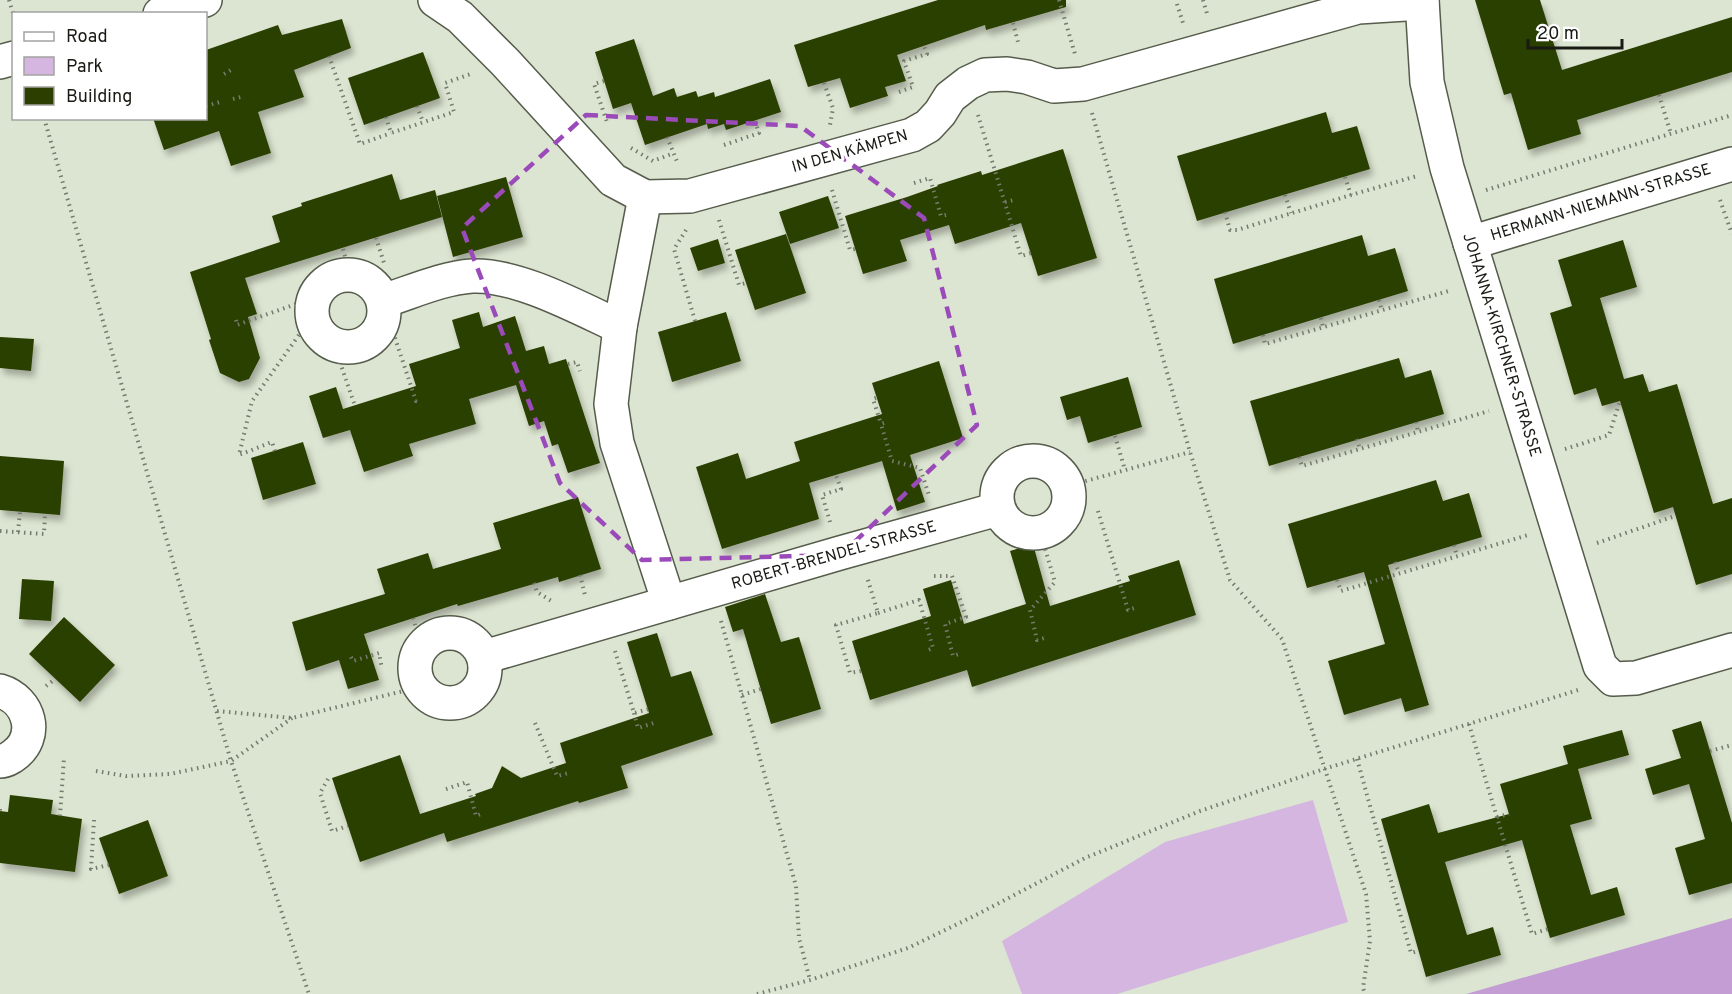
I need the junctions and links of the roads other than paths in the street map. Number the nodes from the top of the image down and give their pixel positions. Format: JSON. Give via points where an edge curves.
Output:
{"nodes":[{"id":1,"x":205,"y":0,"type":"edge"},
{"id":2,"x":435,"y":0,"type":"edge"},
{"id":3,"x":1422,"y":2,"type":"edge"},
{"id":4,"x":166,"y":12,"type":"edge"},
{"id":5,"x":1732,"y":164,"type":"edge"},
{"id":6,"x":645,"y":197,"type":"junction"},
{"id":7,"x":1470,"y":243,"type":"junction"},
{"id":8,"x":383,"y":301,"type":"junction"},
{"id":9,"x":620,"y":327,"type":"junction"},
{"id":10,"x":999,"y":508,"type":"junction"},
{"id":11,"x":669,"y":603,"type":"junction"},
{"id":12,"x":1732,"y":650,"type":"edge"},
{"id":13,"x":484,"y":657,"type":"junction"},
{"id":14,"x":0,"y":691,"type":"edge"},
{"id":15,"x":0,"y":761,"type":"edge"}],
"edges":[{"from":1,"to":4,"type":"street"},
{"from":2,"to":6,"type":"street","name":"IN DEN KÄMPEN","via":[[460,17],[505,62],[613,180]]},
{"from":3,"to":6,"type":"street","name":"IN DEN KÄMPEN","via":[[1358,7],[1083,84],[1054,86],[1007,74],[984,75],[950,96],[928,126],[912,135],[690,196]]},
{"from":3,"to":7,"type":"street","name":"JOHANNA-KIRCHNER-STRASSE","via":[[1427,82]]},
{"from":5,"to":7,"type":"street","name":"HERMANN-NIEMANN-STRASSE"},
{"from":6,"to":9,"type":"street"},
{"from":7,"to":12,"type":"street","name":"JOHANNA-KIRCHNER-STRASSE","via":[[1600,666],[1613,679],[1636,678]]},
{"from":8,"to":8,"type":"street","via":[[383,321],[372,338],[354,347],[334,345],[318,333],[312,308],[327,280],[346,261],[376,288]]},
{"from":8,"to":9,"type":"street","via":[[446,281],[492,276],[547,294]]},
{"from":9,"to":11,"type":"street","via":[[611,404],[616,443]]},
{"from":10,"to":10,"type":"street","via":[[997,491],[1003,476],[1017,464],[1033,460],[1050,464],[1068,486],[1064,515],[1051,528],[1040,532],[1022,531],[1008,523]]},
{"from":10,"to":11,"type":"street","name":"ROBERT-BRENDEL-STRASSE"},
{"from":11,"to":13,"type":"street","name":"ROBERT-BRENDEL-STRASSE"},
{"from":13,"to":13,"type":"street","via":[[474,642],[457,633],[417,632],[415,667],[420,687],[440,701],[459,702],[476,693],[485,676]]},
{"from":14,"to":15,"type":"street","via":[[11,694],[22,704],[29,721],[27,738],[18,752]]}]}
